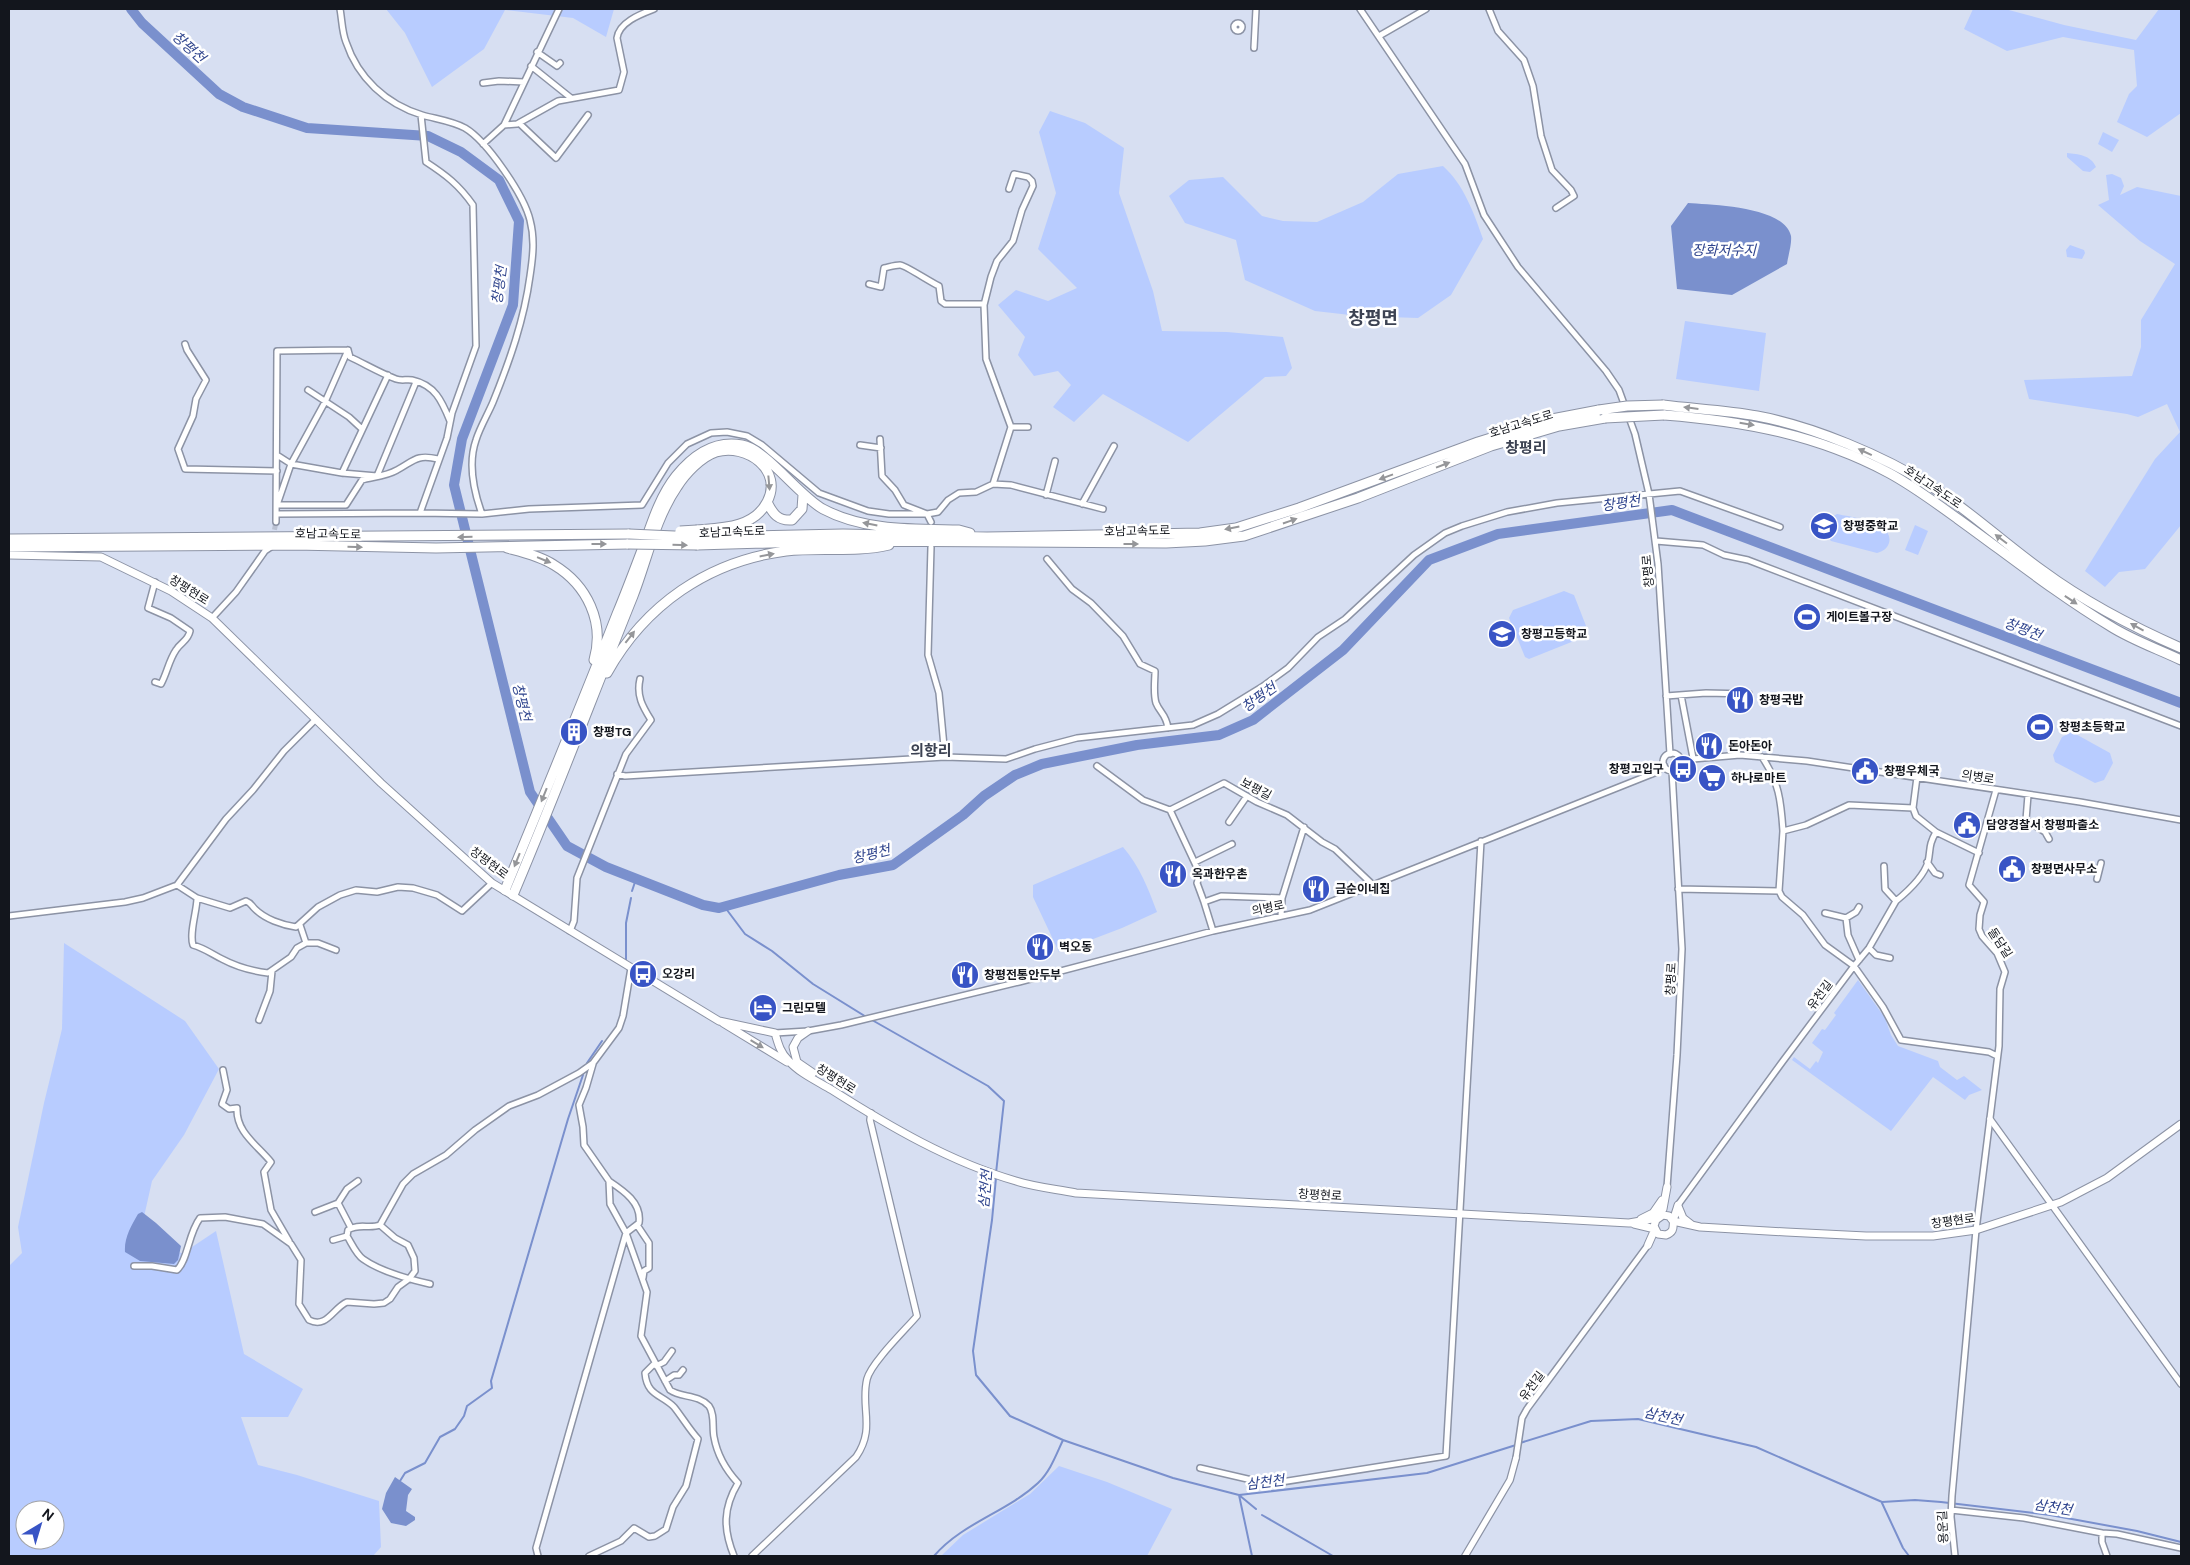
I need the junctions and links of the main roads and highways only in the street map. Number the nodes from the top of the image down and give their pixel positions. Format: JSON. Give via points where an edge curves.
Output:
{"nodes":[{"id":1,"x":1602,"y":414,"type":"junction"},
{"id":2,"x":803,"y":495,"type":"junction"},
{"id":3,"x":767,"y":502,"type":"junction"},
{"id":4,"x":697,"y":537,"type":"junction"},
{"id":5,"x":987,"y":537,"type":"junction"},
{"id":6,"x":9,"y":539,"type":"edge"},
{"id":7,"x":628,"y":539,"type":"junction"},
{"id":8,"x":497,"y":541,"type":"junction"},
{"id":9,"x":904,"y":542,"type":"junction"},
{"id":10,"x":9,"y":547,"type":"edge"},
{"id":11,"x":9,"y":555,"type":"edge"},
{"id":12,"x":2181,"y":648,"type":"edge"},
{"id":13,"x":2181,"y":660,"type":"edge"},
{"id":14,"x":584,"y":707,"type":"junction"},
{"id":15,"x":505,"y":890,"type":"junction"},
{"id":16,"x":513,"y":895,"type":"junction"},
{"id":17,"x":719,"y":1021,"type":"junction"},
{"id":18,"x":808,"y":1031,"type":"road end"},
{"id":19,"x":796,"y":1067,"type":"junction"},
{"id":20,"x":831,"y":1090,"type":"junction"},
{"id":21,"x":2181,"y":1124,"type":"edge"},
{"id":22,"x":1667,"y":1187,"type":"junction"},
{"id":23,"x":1658,"y":1218,"type":"junction"},
{"id":24,"x":1671,"y":1219,"type":"junction"},
{"id":25,"x":1629,"y":1223,"type":"junction"},
{"id":26,"x":1697,"y":1227,"type":"junction"},
{"id":27,"x":1655,"y":1229,"type":"junction"},
{"id":28,"x":1673,"y":1231,"type":"junction"},
{"id":29,"x":1664,"y":1236,"type":"junction"},
{"id":30,"x":1648,"y":1245,"type":"junction"}],
"edges":[{"from":1,"to":5,"type":"highway","name":"호남고속도로","one_way":true,"via":[[1552,419],[1478,442],[1236,528],[1167,535]]},
{"from":9,"to":1,"type":"highway","name":"호남고속도로","one_way":true,"via":[[1166,543],[1244,536],[1358,498],[1491,446]]},
{"from":12,"to":1,"type":"highway","name":"호남고속도로","one_way":true,"bridge":true,"via":[[2084,598],[2044,572],[1931,486],[1864,450],[1822,434],[1757,416],[1663,405],[1627,406]]},
{"from":1,"to":13,"type":"highway","name":"호남고속도로","one_way":true,"bridge":true,"via":[[1709,418],[1752,425],[1824,445],[1889,473],[2111,627]]},
{"from":2,"to":3,"type":"highway","via":[[802,509],[792,520],[774,515]]},
{"from":5,"to":2,"type":"highway","one_way":true,"via":[[959,530],[883,527],[863,523],[822,509]]},
{"from":2,"to":14,"type":"highway","via":[[761,454],[744,445],[713,446],[689,462],[675,476],[656,511]]},
{"from":3,"to":4,"type":"highway","via":[[745,522]]},
{"from":14,"to":3,"type":"highway","one_way":true,"via":[[637,586],[660,519],[682,481],[704,459],[717,452],[744,452],[757,458],[766,468],[770,479]]},
{"from":4,"to":5,"type":"highway","name":"호남고속도로","via":[[843,534]]},
{"from":4,"to":7,"type":"highway","name":"호남고속도로","bridge":true},
{"from":4,"to":7,"type":"highway","bridge":true},
{"from":4,"to":9,"type":"highway","name":"호남고속도로"},
{"from":8,"to":6,"type":"highway","name":"호남고속도로","one_way":true,"via":[[434,537]]},
{"from":7,"to":8,"type":"highway","name":"호남고속도로"},
{"from":10,"to":8,"type":"highway","name":"호남고속도로","one_way":true,"via":[[436,548]]},
{"from":8,"to":14,"type":"highway","one_way":true,"via":[[552,564],[571,577],[590,604],[598,634]]},
{"from":14,"to":9,"type":"highway","one_way":true,"via":[[630,637],[653,612],[690,584],[759,557],[808,550],[871,550]]},
{"from":11,"to":15,"type":"main road","name":"창평현로","via":[[101,558],[172,590],[212,618],[411,811],[492,883]]},
{"from":14,"to":15,"type":"highway","one_way":true,"via":[[558,760]]},
{"from":14,"to":16,"type":"highway","via":[[562,778]]},
{"from":15,"to":16,"type":"main road","name":"창평현로"},
{"from":16,"to":17,"type":"main road","name":"창평현로"},
{"from":17,"to":19,"type":"main road","one_way":true},
{"from":17,"to":19,"type":"main road","name":"창평현로","via":[[775,1033],[787,1060]]},
{"from":18,"to":20,"type":"main road","via":[[798,1038],[793,1047],[794,1055],[797,1062],[822,1079]]},
{"from":19,"to":20,"type":"main road","name":"창평현로"},
{"from":20,"to":25,"type":"main road","name":"창평현로","via":[[938,1151],[980,1169],[1011,1180],[1076,1193]]},
{"from":21,"to":26,"type":"main road","name":"창평현로","via":[[2107,1178],[2052,1205],[1976,1230],[1933,1236],[1866,1236]]},
{"from":22,"to":23,"type":"main road","via":[[1664,1209]]},
{"from":22,"to":24,"type":"main road"},
{"from":22,"to":25,"type":"main road","via":[[1653,1213]]},
{"from":23,"to":24,"type":"main road"},
{"from":23,"to":25,"type":"main road"},
{"from":23,"to":27,"type":"main road","via":[[1654,1223]]},
{"from":24,"to":26,"type":"main road"},
{"from":24,"to":26,"type":"main road","via":[[1678,1205],[1683,1218]]},
{"from":24,"to":28,"type":"main road"},
{"from":25,"to":27,"type":"main road"},
{"from":25,"to":30,"type":"main road","via":[[1646,1232]]},
{"from":26,"to":28,"type":"main road"},
{"from":27,"to":29,"type":"main road"},
{"from":27,"to":30,"type":"main road"},
{"from":28,"to":29,"type":"main road"},
{"from":29,"to":30,"type":"main road"}]}
